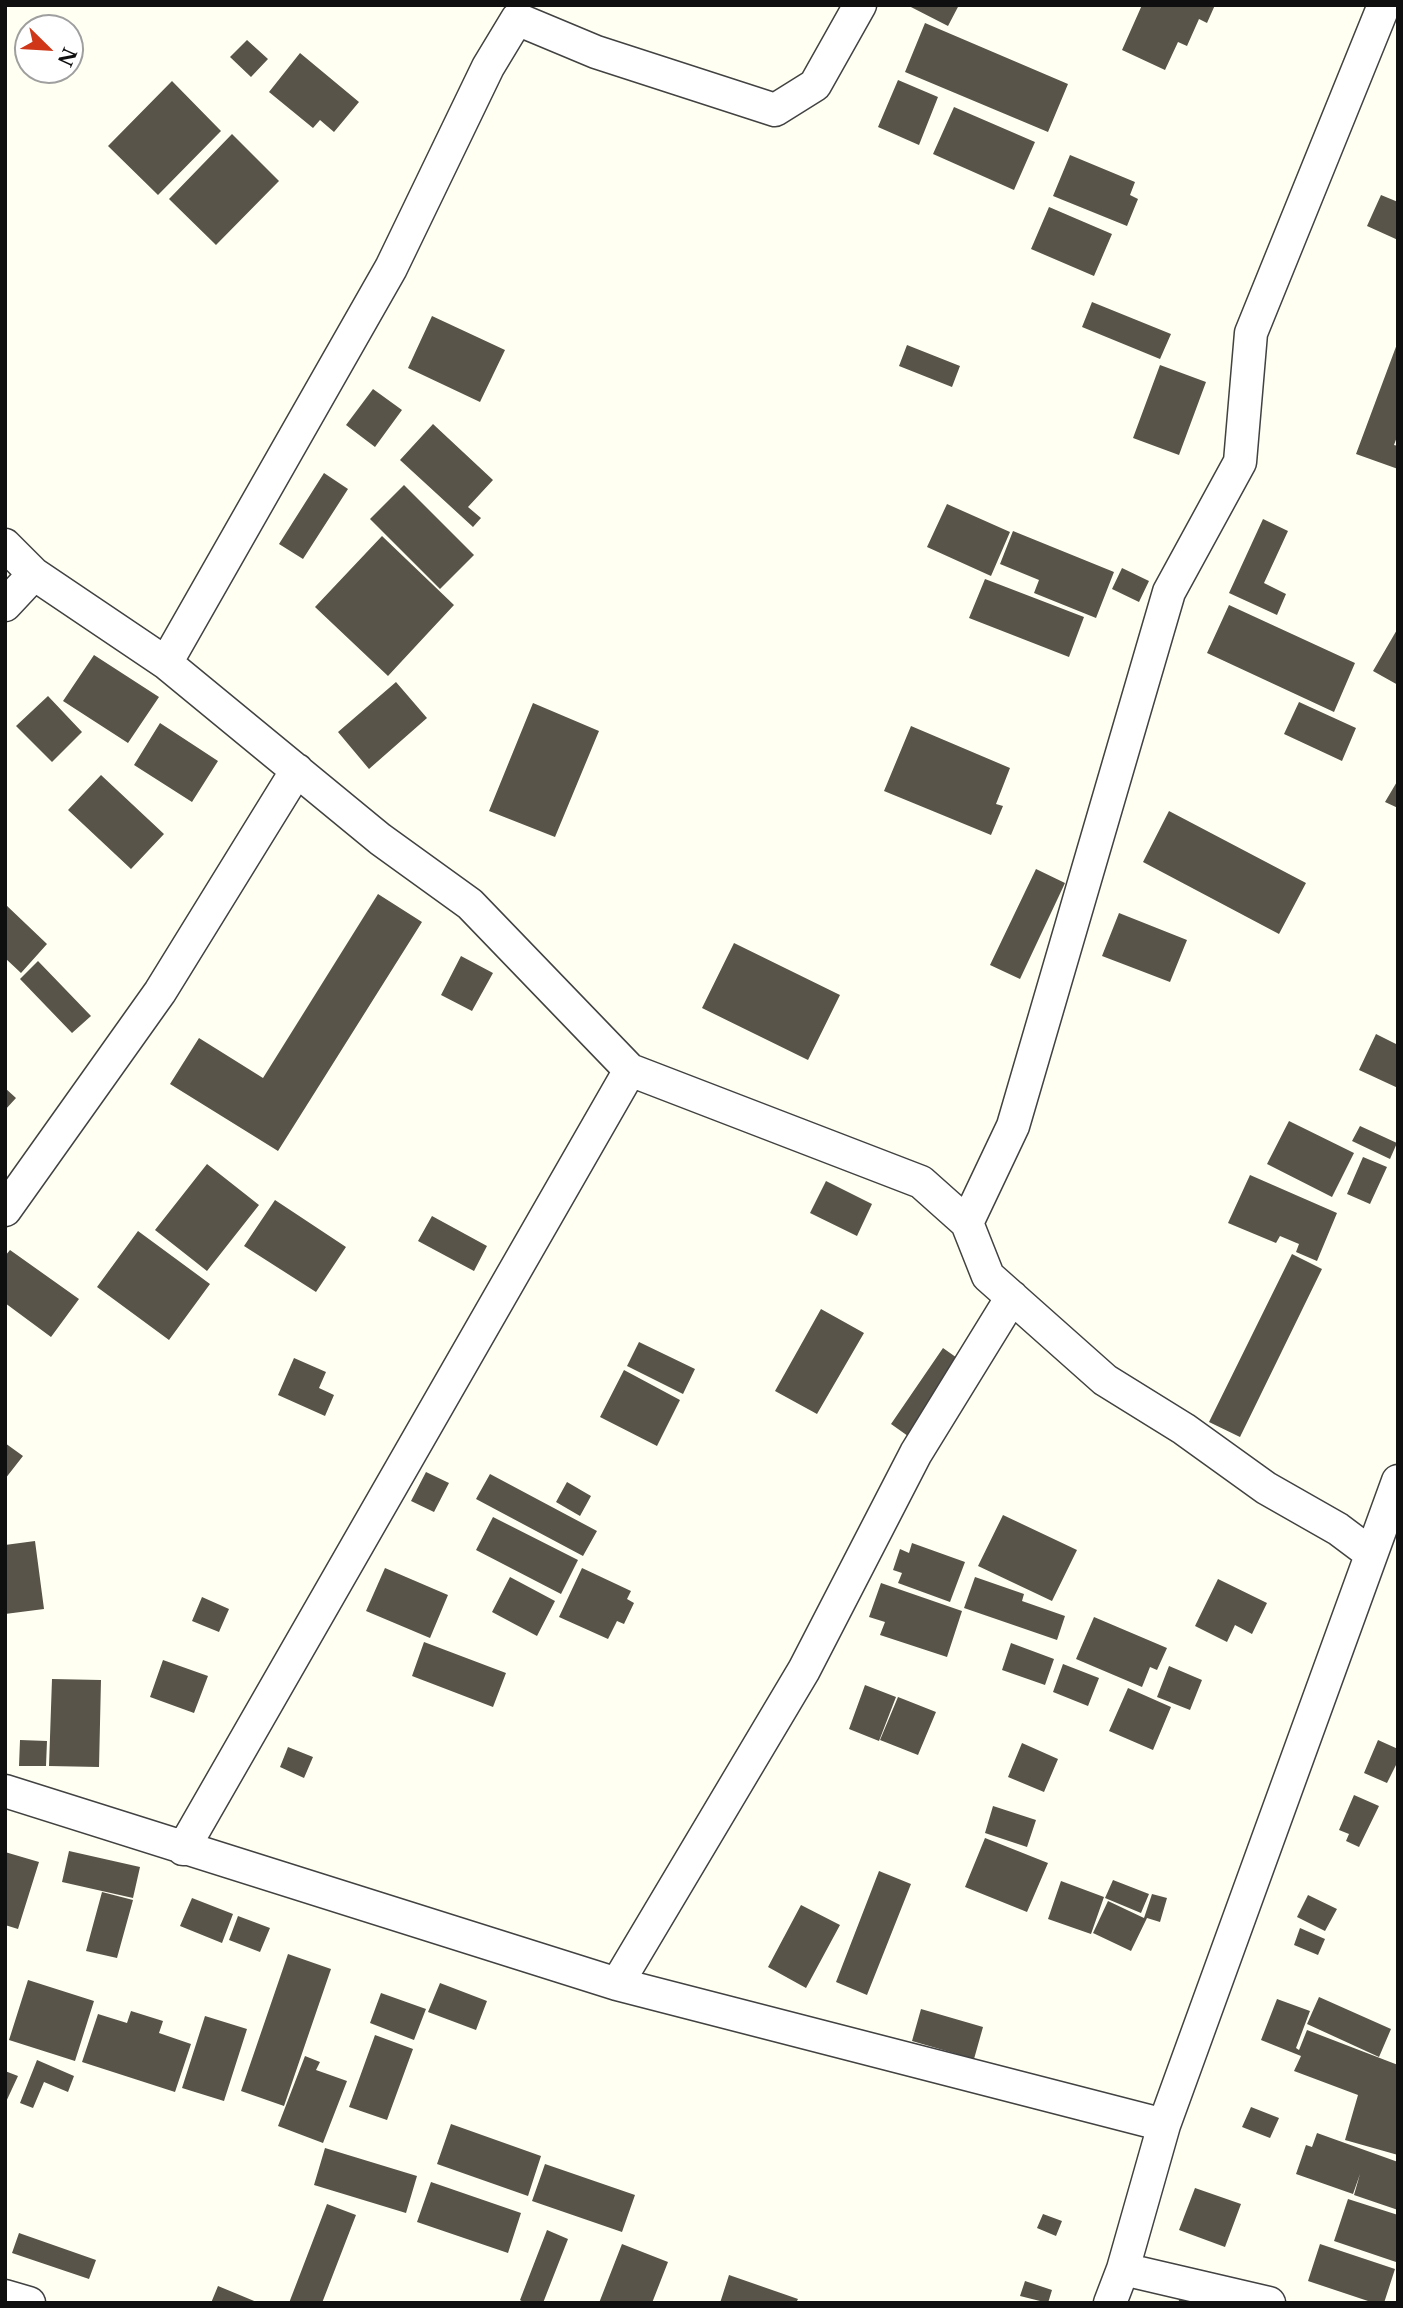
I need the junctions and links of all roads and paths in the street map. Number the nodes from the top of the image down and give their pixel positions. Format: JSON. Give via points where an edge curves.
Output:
{"nodes":[{"id":1,"x":860,"y":5,"type":"edge"},
{"id":2,"x":1384,"y":5,"type":"edge"},
{"id":3,"x":507,"y":12,"type":"edge"},
{"id":4,"x":5,"y":545,"type":"edge"},
{"id":5,"x":34,"y":574,"type":"junction"},
{"id":6,"x":5,"y":606,"type":"edge"},
{"id":7,"x":166,"y":663,"type":"junction"},
{"id":8,"x":297,"y":770,"type":"junction"},
{"id":9,"x":630,"y":1070,"type":"junction"},
{"id":10,"x":5,"y":1210,"type":"edge"},
{"id":11,"x":967,"y":1223,"type":"junction"},
{"id":12,"x":1012,"y":1297,"type":"junction"},
{"id":13,"x":1398,"y":1481,"type":"edge"},
{"id":14,"x":1370,"y":1553,"type":"junction"},
{"id":15,"x":5,"y":1791,"type":"edge"},
{"id":16,"x":183,"y":1849,"type":"junction"},
{"id":17,"x":617,"y":1984,"type":"junction"},
{"id":18,"x":1164,"y":2125,"type":"junction"},
{"id":19,"x":1123,"y":2269,"type":"junction"},
{"id":20,"x":5,"y":2295,"type":"edge"},
{"id":21,"x":29,"y":2303,"type":"edge"},
{"id":22,"x":1110,"y":2303,"type":"edge"},
{"id":23,"x":1269,"y":2303,"type":"edge"}],
"edges":[{"from":1,"to":3,"type":"street","via":[[815,85],[775,110],[596,52]]},
{"from":2,"to":11,"type":"street","via":[[1251,333],[1240,462],[1170,592],[1013,1126]]},
{"from":3,"to":7,"type":"street","via":[[488,67],[391,268]]},
{"from":4,"to":5,"type":"street"},
{"from":5,"to":6,"type":"street"},
{"from":5,"to":7,"type":"street"},
{"from":7,"to":8,"type":"street"},
{"from":8,"to":9,"type":"street","via":[[380,839],[470,904]]},
{"from":8,"to":10,"type":"street","via":[[160,992]]},
{"from":9,"to":11,"type":"street","via":[[921,1182]]},
{"from":9,"to":16,"type":"street"},
{"from":11,"to":12,"type":"street","via":[[988,1276]]},
{"from":12,"to":14,"type":"street","via":[[1105,1380]]},
{"from":12,"to":17,"type":"street","via":[[916,1453],[804,1670]]},
{"from":13,"to":14,"type":"street"},
{"from":14,"to":18,"type":"street"},
{"from":15,"to":16,"type":"street"},
{"from":16,"to":17,"type":"street"},
{"from":17,"to":18,"type":"street"},
{"from":18,"to":19,"type":"street"},
{"from":19,"to":22,"type":"street"},
{"from":19,"to":23,"type":"street"},
{"from":20,"to":21,"type":"street"}]}
